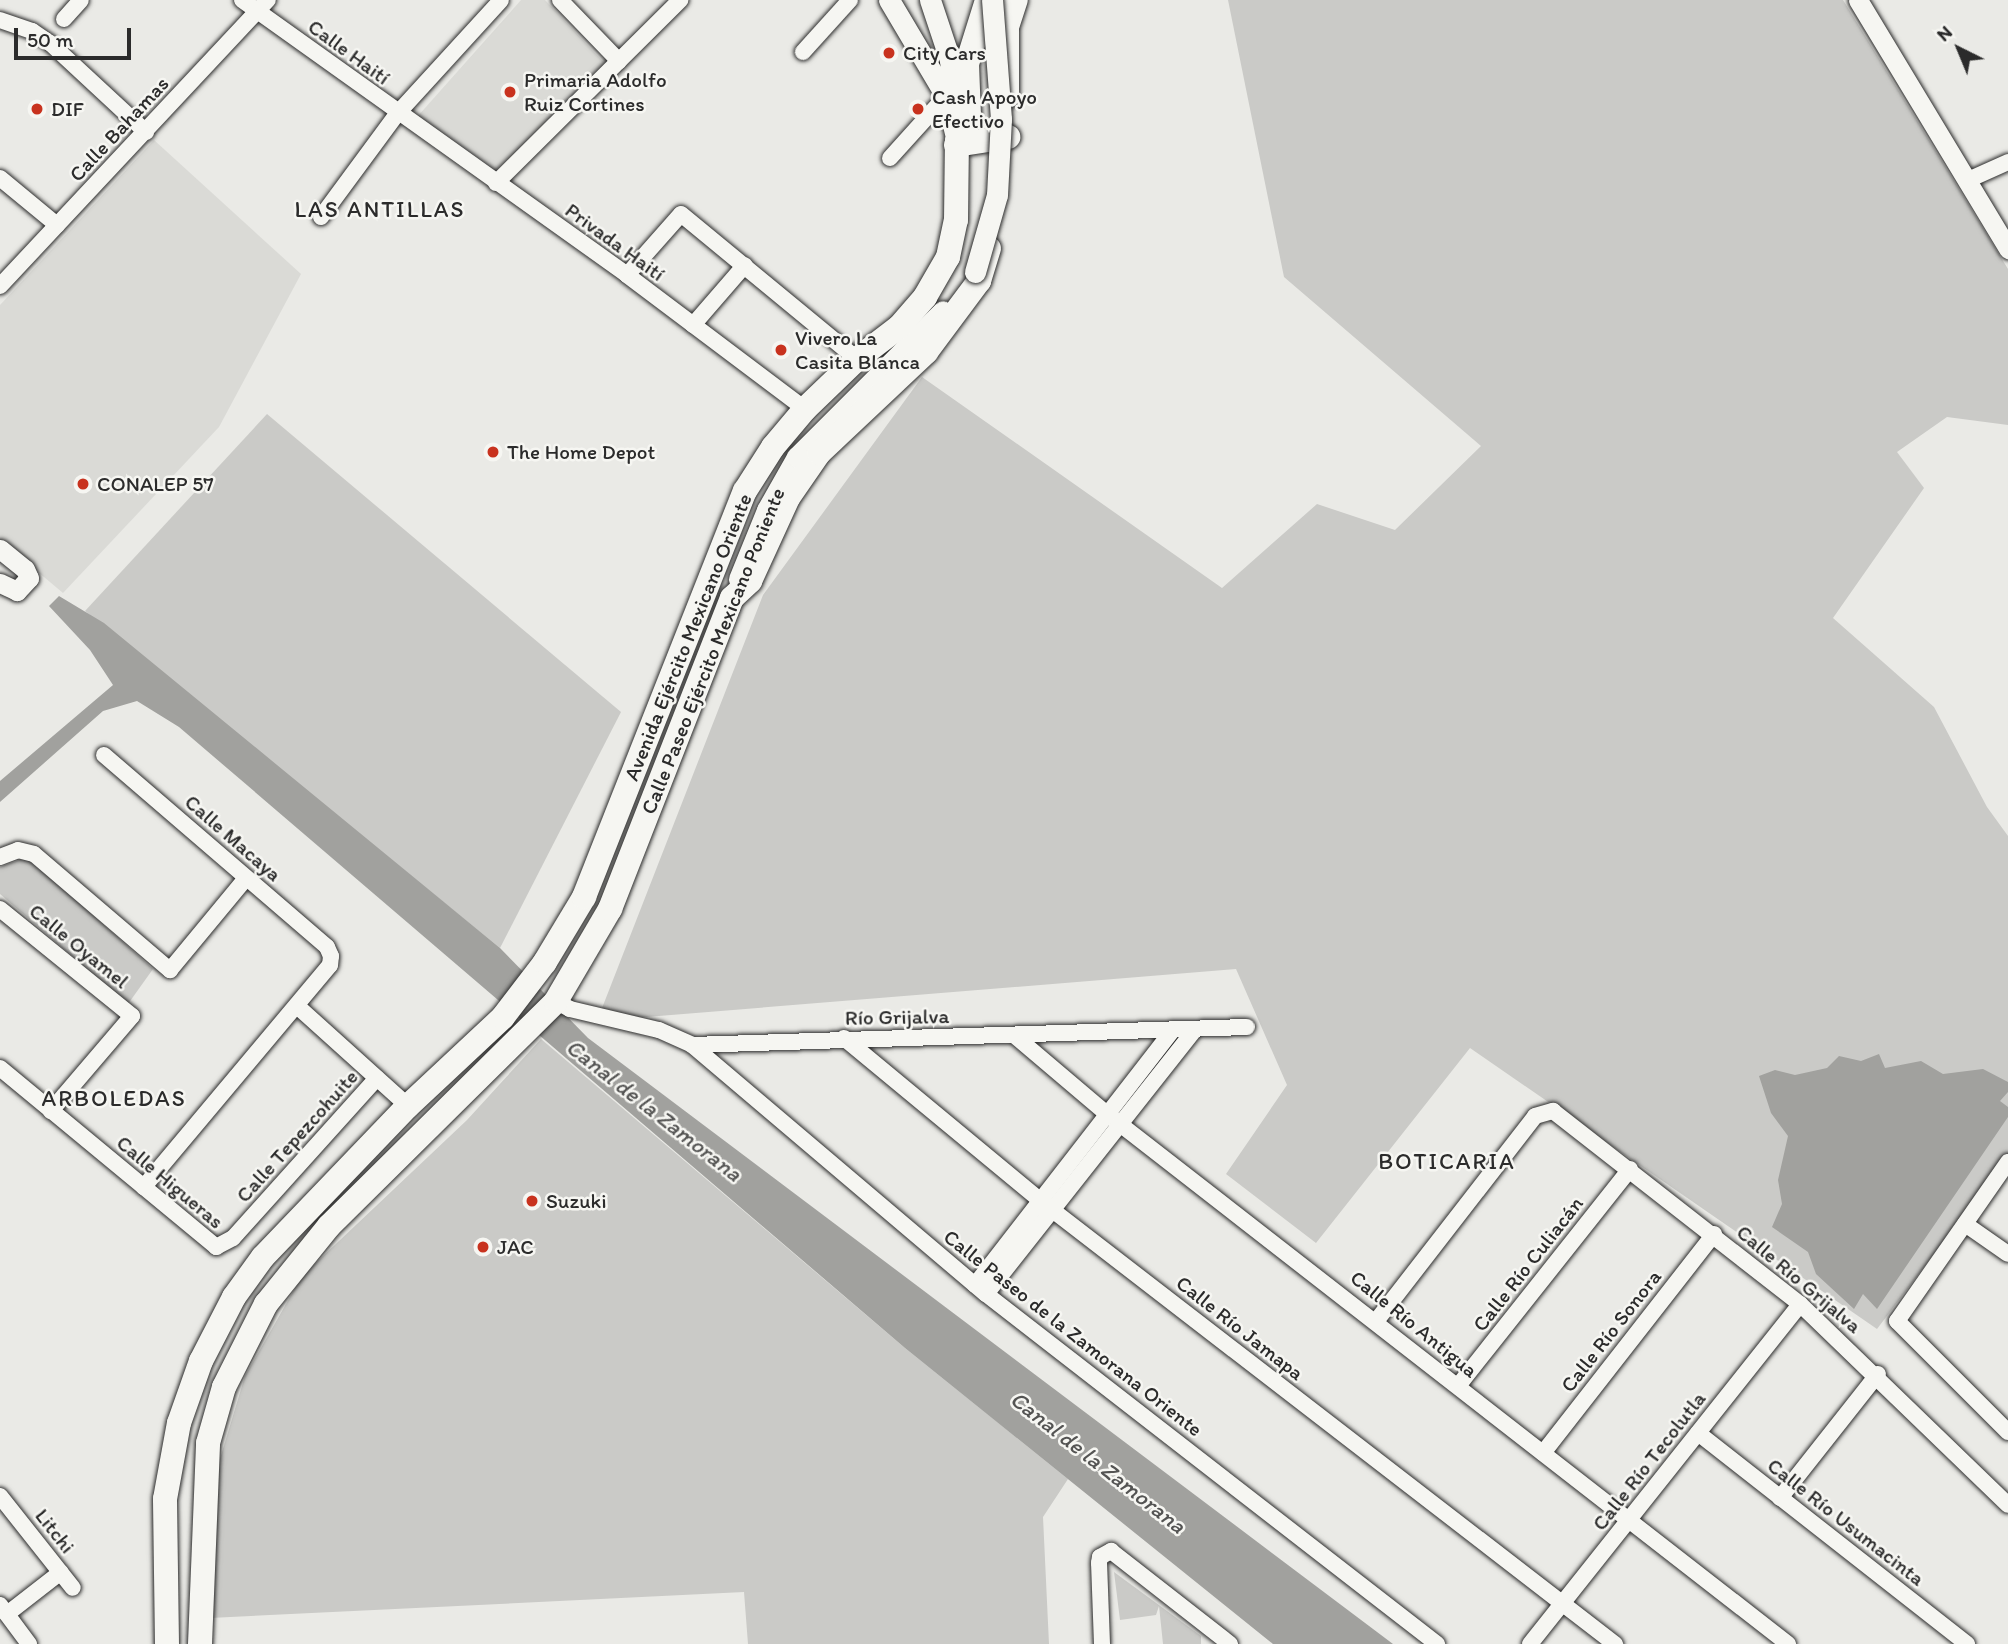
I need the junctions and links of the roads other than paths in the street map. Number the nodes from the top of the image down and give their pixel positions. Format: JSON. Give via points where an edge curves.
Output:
{"nodes":[{"id":1,"x":81,"y":0,"type":"edge"},
{"id":2,"x":242,"y":0,"type":"edge"},
{"id":3,"x":501,"y":0,"type":"edge"},
{"id":4,"x":560,"y":0,"type":"edge"},
{"id":5,"x":680,"y":0,"type":"edge"},
{"id":6,"x":850,"y":0,"type":"edge"},
{"id":7,"x":889,"y":0,"type":"edge"},
{"id":8,"x":930,"y":0,"type":"edge"},
{"id":9,"x":990,"y":0,"type":"edge"},
{"id":10,"x":1016,"y":0,"type":"edge"},
{"id":11,"x":1858,"y":0,"type":"edge"},
{"id":12,"x":262,"y":6,"type":"edge"},
{"id":13,"x":64,"y":19,"type":"dead end"},
{"id":14,"x":0,"y":20,"type":"edge"},
{"id":15,"x":803,"y":52,"type":"dead end"},
{"id":16,"x":619,"y":61,"type":"junction"},
{"id":17,"x":946,"y":96,"type":"junction"},
{"id":18,"x":397,"y":114,"type":"junction"},
{"id":19,"x":148,"y":129,"type":"junction"},
{"id":20,"x":1008,"y":137,"type":"junction"},
{"id":21,"x":957,"y":143,"type":"junction"},
{"id":22,"x":890,"y":158,"type":"dead end"},
{"id":23,"x":2008,"y":162,"type":"edge"},
{"id":24,"x":0,"y":178,"type":"edge"},
{"id":25,"x":1968,"y":180,"type":"junction"},
{"id":26,"x":496,"y":183,"type":"junction"},
{"id":27,"x":321,"y":217,"type":"dead end"},
{"id":28,"x":57,"y":225,"type":"junction"},
{"id":29,"x":2008,"y":250,"type":"edge"},
{"id":30,"x":745,"y":265,"type":"junction"},
{"id":31,"x":6,"y":268,"type":"edge"},
{"id":32,"x":628,"y":275,"type":"junction"},
{"id":33,"x":0,"y":286,"type":"edge"},
{"id":34,"x":693,"y":326,"type":"junction"},
{"id":35,"x":857,"y":359,"type":"junction"},
{"id":36,"x":805,"y":409,"type":"junction"},
{"id":37,"x":0,"y":549,"type":"edge"},
{"id":38,"x":0,"y":583,"type":"edge"},
{"id":39,"x":732,"y":598,"type":"junction"},
{"id":40,"x":104,"y":755,"type":"dead end"},
{"id":41,"x":0,"y":857,"type":"edge"},
{"id":42,"x":246,"y":878,"type":"junction"},
{"id":43,"x":0,"y":909,"type":"edge"},
{"id":44,"x":555,"y":1002,"type":"junction"},
{"id":45,"x":297,"y":1006,"type":"junction"},
{"id":46,"x":1247,"y":1027,"type":"dead end"},
{"id":47,"x":1194,"y":1031,"type":"junction"},
{"id":48,"x":1171,"y":1032,"type":"junction"},
{"id":49,"x":1015,"y":1036,"type":"junction"},
{"id":50,"x":844,"y":1038,"type":"junction"},
{"id":51,"x":692,"y":1045,"type":"junction"},
{"id":52,"x":0,"y":1068,"type":"edge"},
{"id":53,"x":377,"y":1078,"type":"junction"},
{"id":54,"x":408,"y":1106,"type":"junction"},
{"id":55,"x":51,"y":1111,"type":"junction"},
{"id":56,"x":1107,"y":1114,"type":"junction"},
{"id":57,"x":1122,"y":1124,"type":"junction"},
{"id":58,"x":2008,"y":1162,"type":"edge"},
{"id":59,"x":1630,"y":1169,"type":"junction"},
{"id":60,"x":144,"y":1187,"type":"junction"},
{"id":61,"x":1048,"y":1206,"type":"junction"},
{"id":62,"x":1965,"y":1224,"type":"junction"},
{"id":63,"x":1713,"y":1234,"type":"junction"},
{"id":64,"x":216,"y":1248,"type":"joint"},
{"id":65,"x":2008,"y":1254,"type":"edge"},
{"id":66,"x":981,"y":1289,"type":"junction"},
{"id":67,"x":1800,"y":1304,"type":"junction"},
{"id":68,"x":1377,"y":1320,"type":"junction"},
{"id":69,"x":1878,"y":1374,"type":"junction"},
{"id":70,"x":1458,"y":1386,"type":"junction"},
{"id":71,"x":2008,"y":1432,"type":"edge"},
{"id":72,"x":1699,"y":1433,"type":"junction"},
{"id":73,"x":1543,"y":1453,"type":"junction"},
{"id":74,"x":0,"y":1496,"type":"edge"},
{"id":75,"x":1780,"y":1498,"type":"junction"},
{"id":76,"x":2008,"y":1505,"type":"edge"},
{"id":77,"x":1629,"y":1521,"type":"junction"},
{"id":78,"x":61,"y":1572,"type":"junction"},
{"id":79,"x":73,"y":1588,"type":"dead end"},
{"id":80,"x":1563,"y":1604,"type":"junction"},
{"id":81,"x":3,"y":1609,"type":"edge"},
{"id":82,"x":1210,"y":1636,"type":"edge"},
{"id":83,"x":29,"y":1644,"type":"edge"},
{"id":84,"x":167,"y":1644,"type":"edge"},
{"id":85,"x":200,"y":1644,"type":"edge"},
{"id":86,"x":1102,"y":1644,"type":"edge"},
{"id":87,"x":1230,"y":1644,"type":"edge"},
{"id":88,"x":1437,"y":1644,"type":"edge"},
{"id":89,"x":1530,"y":1644,"type":"edge"},
{"id":90,"x":1615,"y":1644,"type":"edge"},
{"id":91,"x":1788,"y":1644,"type":"edge"},
{"id":92,"x":1967,"y":1644,"type":"edge"}],
"edges":[{"from":1,"to":13,"type":"street"},
{"from":2,"to":12,"type":"street","name":"Calle Haití"},
{"from":3,"to":18,"type":"street"},
{"from":4,"to":16,"type":"street"},
{"from":5,"to":16,"type":"street"},
{"from":6,"to":15,"type":"street"},
{"from":7,"to":17,"type":"main road"},
{"from":8,"to":21,"type":"main road","via":[[950,60]]},
{"from":9,"to":21,"type":"main road","name":"Avenida Ejército Mexicano Oriente","via":[[967,64],[969,116]]},
{"from":9,"to":39,"type":"main road","name":"Calle Paseo Ejército Mexicano Poniente","bridge":true,"via":[[1001,119],[997,195],[975,272],[933,325],[797,457],[767,510]]},
{"from":10,"to":20,"type":"main road","via":[[1007,27]]},
{"from":11,"to":25,"type":"street"},
{"from":12,"to":18,"type":"street","name":"Calle Haití"},
{"from":12,"to":19,"type":"street","name":"Calle Bahamas"},
{"from":14,"to":19,"type":"street","via":[[50,43]]},
{"from":16,"to":26,"type":"street"},
{"from":17,"to":21,"type":"main road"},
{"from":17,"to":22,"type":"street"},
{"from":18,"to":26,"type":"street","name":"Privada Haití"},
{"from":18,"to":27,"type":"street"},
{"from":19,"to":28,"type":"street","name":"Calle Bahamas"},
{"from":20,"to":21,"type":"main road"},
{"from":20,"to":39,"type":"main road","via":[[1006,179],[979,281],[926,352],[819,453],[788,498],[750,581]]},
{"from":21,"to":35,"type":"main road","name":"Avenida Ejército Mexicano Oriente","via":[[957,220],[948,257],[925,297],[899,327]]},
{"from":23,"to":25,"type":"street"},
{"from":24,"to":28,"type":"street"},
{"from":25,"to":29,"type":"street"},
{"from":26,"to":32,"type":"street","name":"Privada Haití"},
{"from":28,"to":31,"type":"street","name":"Calle Bahamas"},
{"from":30,"to":32,"type":"street","via":[[681,214]]},
{"from":30,"to":34,"type":"street"},
{"from":30,"to":35,"type":"street"},
{"from":31,"to":33,"type":"street","name":"Calle Bahamas"},
{"from":32,"to":34,"type":"street","name":"Privada Haití"},
{"from":34,"to":36,"type":"street","name":"Privada Haití"},
{"from":35,"to":36,"type":"main road","name":"Avenida Ejército Mexicano Oriente"},
{"from":36,"to":54,"type":"main road","name":"Avenida Ejército Mexicano Oriente","via":[[772,447],[731,518],[584,897],[545,962],[503,1017]]},
{"from":37,"to":38,"type":"street","via":[[25,569],[29,578],[17,592]]},
{"from":39,"to":44,"type":"main road","name":"Calle Paseo Ejército Mexicano Poniente","via":[[610,909]]},
{"from":40,"to":42,"type":"street","name":"Calle Macaya"},
{"from":41,"to":42,"type":"street","via":[[18,850],[34,854],[170,970]]},
{"from":42,"to":45,"type":"street","name":"Calle Macaya","via":[[327,947],[331,956],[330,965]]},
{"from":43,"to":55,"type":"street","name":"Calle Oyamel","via":[[131,1017]]},
{"from":44,"to":51,"type":"street","name":"Río Grijalva","via":[[659,1030]]},
{"from":44,"to":85,"type":"main road","name":"Calle Paseo Ejército Mexicano Poniente","via":[[329,1226],[287,1275],[247,1340],[224,1387],[208,1443]]},
{"from":45,"to":53,"type":"street"},
{"from":45,"to":60,"type":"street"},
{"from":46,"to":47,"type":"street","name":"Río Grijalva"},
{"from":47,"to":48,"type":"street","name":"Río Grijalva"},
{"from":47,"to":57,"type":"street"},
{"from":48,"to":49,"type":"street","name":"Río Grijalva"},
{"from":48,"to":56,"type":"street"},
{"from":49,"to":50,"type":"street","name":"Río Grijalva"},
{"from":49,"to":56,"type":"street","name":"Calle Río Antigua"},
{"from":50,"to":51,"type":"street","name":"Río Grijalva"},
{"from":50,"to":61,"type":"street","name":"Calle Río Jamapa"},
{"from":51,"to":66,"type":"street","name":"Calle Paseo de la Zamorana Oriente"},
{"from":52,"to":55,"type":"street","name":"Calle Higueras"},
{"from":53,"to":54,"type":"street"},
{"from":53,"to":64,"type":"street","name":"Calle Tepezcohuite","via":[[233,1238]]},
{"from":54,"to":84,"type":"main road","via":[[263,1257],[234,1297],[201,1361],[179,1423],[165,1499]]},
{"from":55,"to":60,"type":"street","name":"Calle Higueras"},
{"from":56,"to":57,"type":"street","name":"Calle Río Antigua"},
{"from":56,"to":61,"type":"street"},
{"from":57,"to":61,"type":"street"},
{"from":57,"to":68,"type":"street","name":"Calle Río Antigua"},
{"from":58,"to":62,"type":"street"},
{"from":59,"to":63,"type":"street","name":"Calle Río Grijalva"},
{"from":59,"to":68,"type":"street","name":"Calle Río Grijalva","via":[[1553,1111],[1535,1116]]},
{"from":59,"to":70,"type":"street","name":"Calle Río Culiacán"},
{"from":60,"to":64,"type":"street","name":"Calle Higueras"},
{"from":61,"to":66,"type":"street"},
{"from":61,"to":80,"type":"street","name":"Calle Río Jamapa"},
{"from":62,"to":65,"type":"street"},
{"from":62,"to":71,"type":"street","via":[[1897,1321]]},
{"from":63,"to":67,"type":"street","name":"Calle Río Grijalva"},
{"from":63,"to":73,"type":"street","name":"Calle Río Sonora"},
{"from":66,"to":88,"type":"street","name":"Calle Paseo de la Zamorana Oriente"},
{"from":67,"to":69,"type":"street","name":"Calle Río Grijalva"},
{"from":67,"to":72,"type":"street","name":"Calle Río Tecolutla"},
{"from":68,"to":70,"type":"street","name":"Calle Río Antigua"},
{"from":69,"to":75,"type":"street"},
{"from":69,"to":76,"type":"street","name":"Calle Río Grijalva"},
{"from":70,"to":73,"type":"street","name":"Calle Río Antigua"},
{"from":72,"to":75,"type":"street","name":"Calle Río Usumacinta"},
{"from":72,"to":77,"type":"street","name":"Calle Río Tecolutla"},
{"from":73,"to":77,"type":"street","name":"Calle Río Antigua"},
{"from":74,"to":78,"type":"street","name":"Litchi"},
{"from":75,"to":92,"type":"street","name":"Calle Río Usumacinta"},
{"from":77,"to":80,"type":"street","name":"Calle Río Tecolutla"},
{"from":77,"to":91,"type":"street","name":"Calle Río Antigua"},
{"from":78,"to":79,"type":"street"},
{"from":78,"to":81,"type":"street","name":"Litchi"},
{"from":80,"to":89,"type":"street","name":"Calle Río Tecolutla"},
{"from":80,"to":90,"type":"street","name":"Calle Río Jamapa"},
{"from":81,"to":83,"type":"street"},
{"from":82,"to":86,"type":"street","via":[[1118,1555],[1105,1553],[1099,1563]]},
{"from":82,"to":87,"type":"street"}]}
